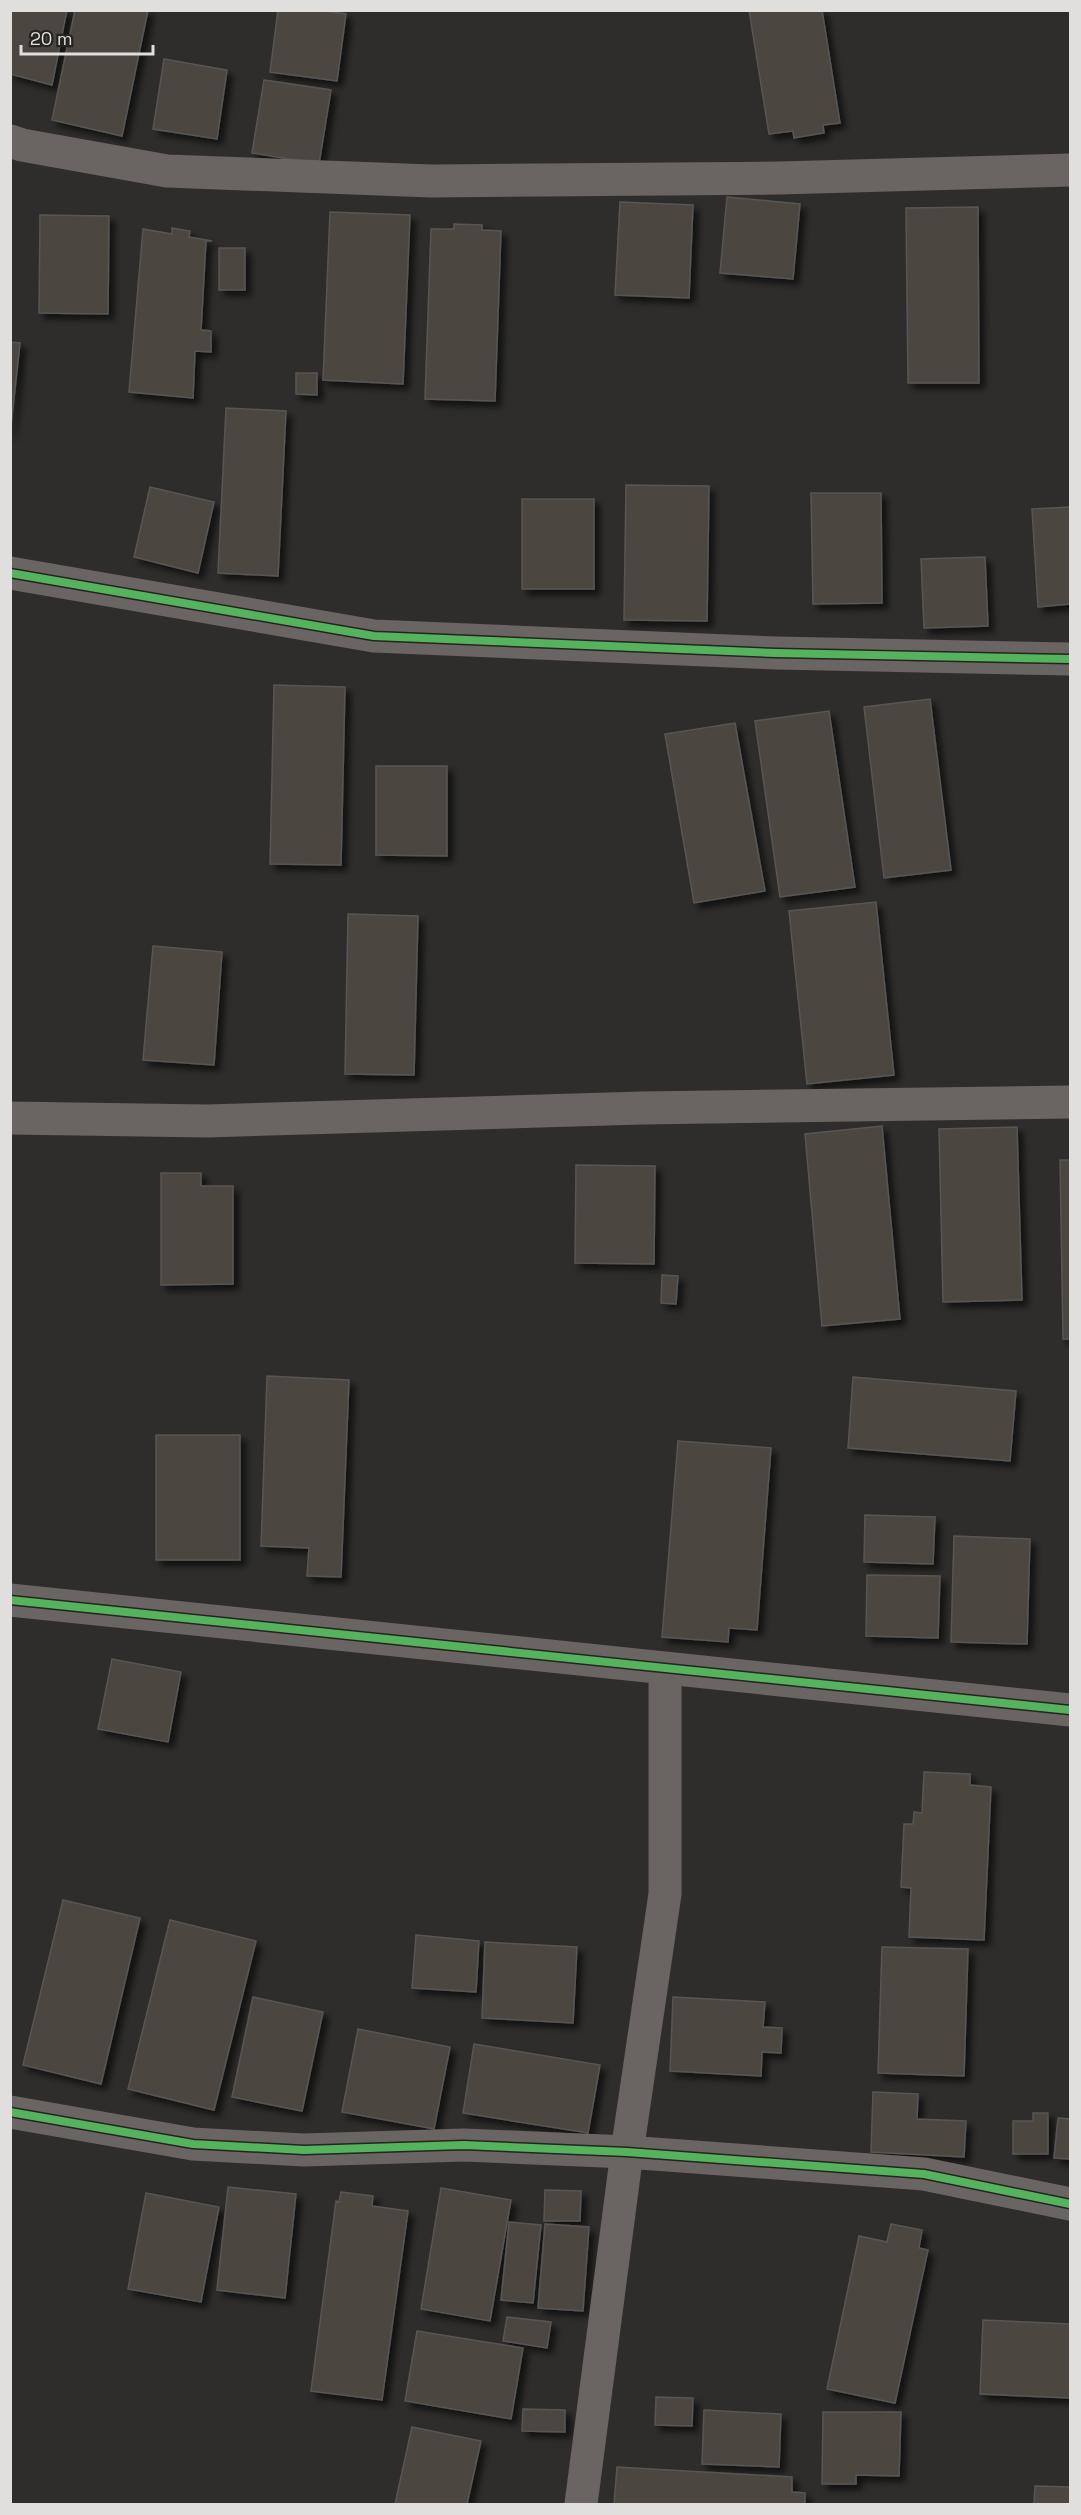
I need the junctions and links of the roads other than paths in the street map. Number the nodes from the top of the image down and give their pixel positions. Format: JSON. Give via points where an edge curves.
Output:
{"nodes":[{"id":1,"x":10,"y":141,"type":"edge"},
{"id":2,"x":1071,"y":170,"type":"edge"},
{"id":3,"x":10,"y":573,"type":"edge"},
{"id":4,"x":1071,"y":659,"type":"edge"},
{"id":5,"x":1071,"y":1102,"type":"edge"},
{"id":6,"x":10,"y":1118,"type":"edge"},
{"id":7,"x":10,"y":1600,"type":"edge"},
{"id":8,"x":664,"y":1668,"type":"junction"},
{"id":9,"x":1071,"y":1710,"type":"edge"},
{"id":10,"x":10,"y":2112,"type":"edge"},
{"id":11,"x":627,"y":2152,"type":"junction"},
{"id":12,"x":1071,"y":2204,"type":"edge"},
{"id":13,"x":581,"y":2505,"type":"edge"}],
"edges":[{"from":1,"to":2,"type":"street","via":[[167,171],[419,180],[779,178]]},
{"from":3,"to":4,"type":"street","via":[[374,636],[776,653]]},
{"from":5,"to":6,"type":"street","via":[[653,1108],[207,1121]]},
{"from":7,"to":8,"type":"street"},
{"from":8,"to":9,"type":"street"},
{"from":8,"to":11,"type":"street","via":[[665,1894]]},
{"from":10,"to":11,"type":"street","via":[[193,2144],[304,2150],[464,2145]]},
{"from":11,"to":12,"type":"street","via":[[924,2174]]},
{"from":11,"to":13,"type":"street"}]}
